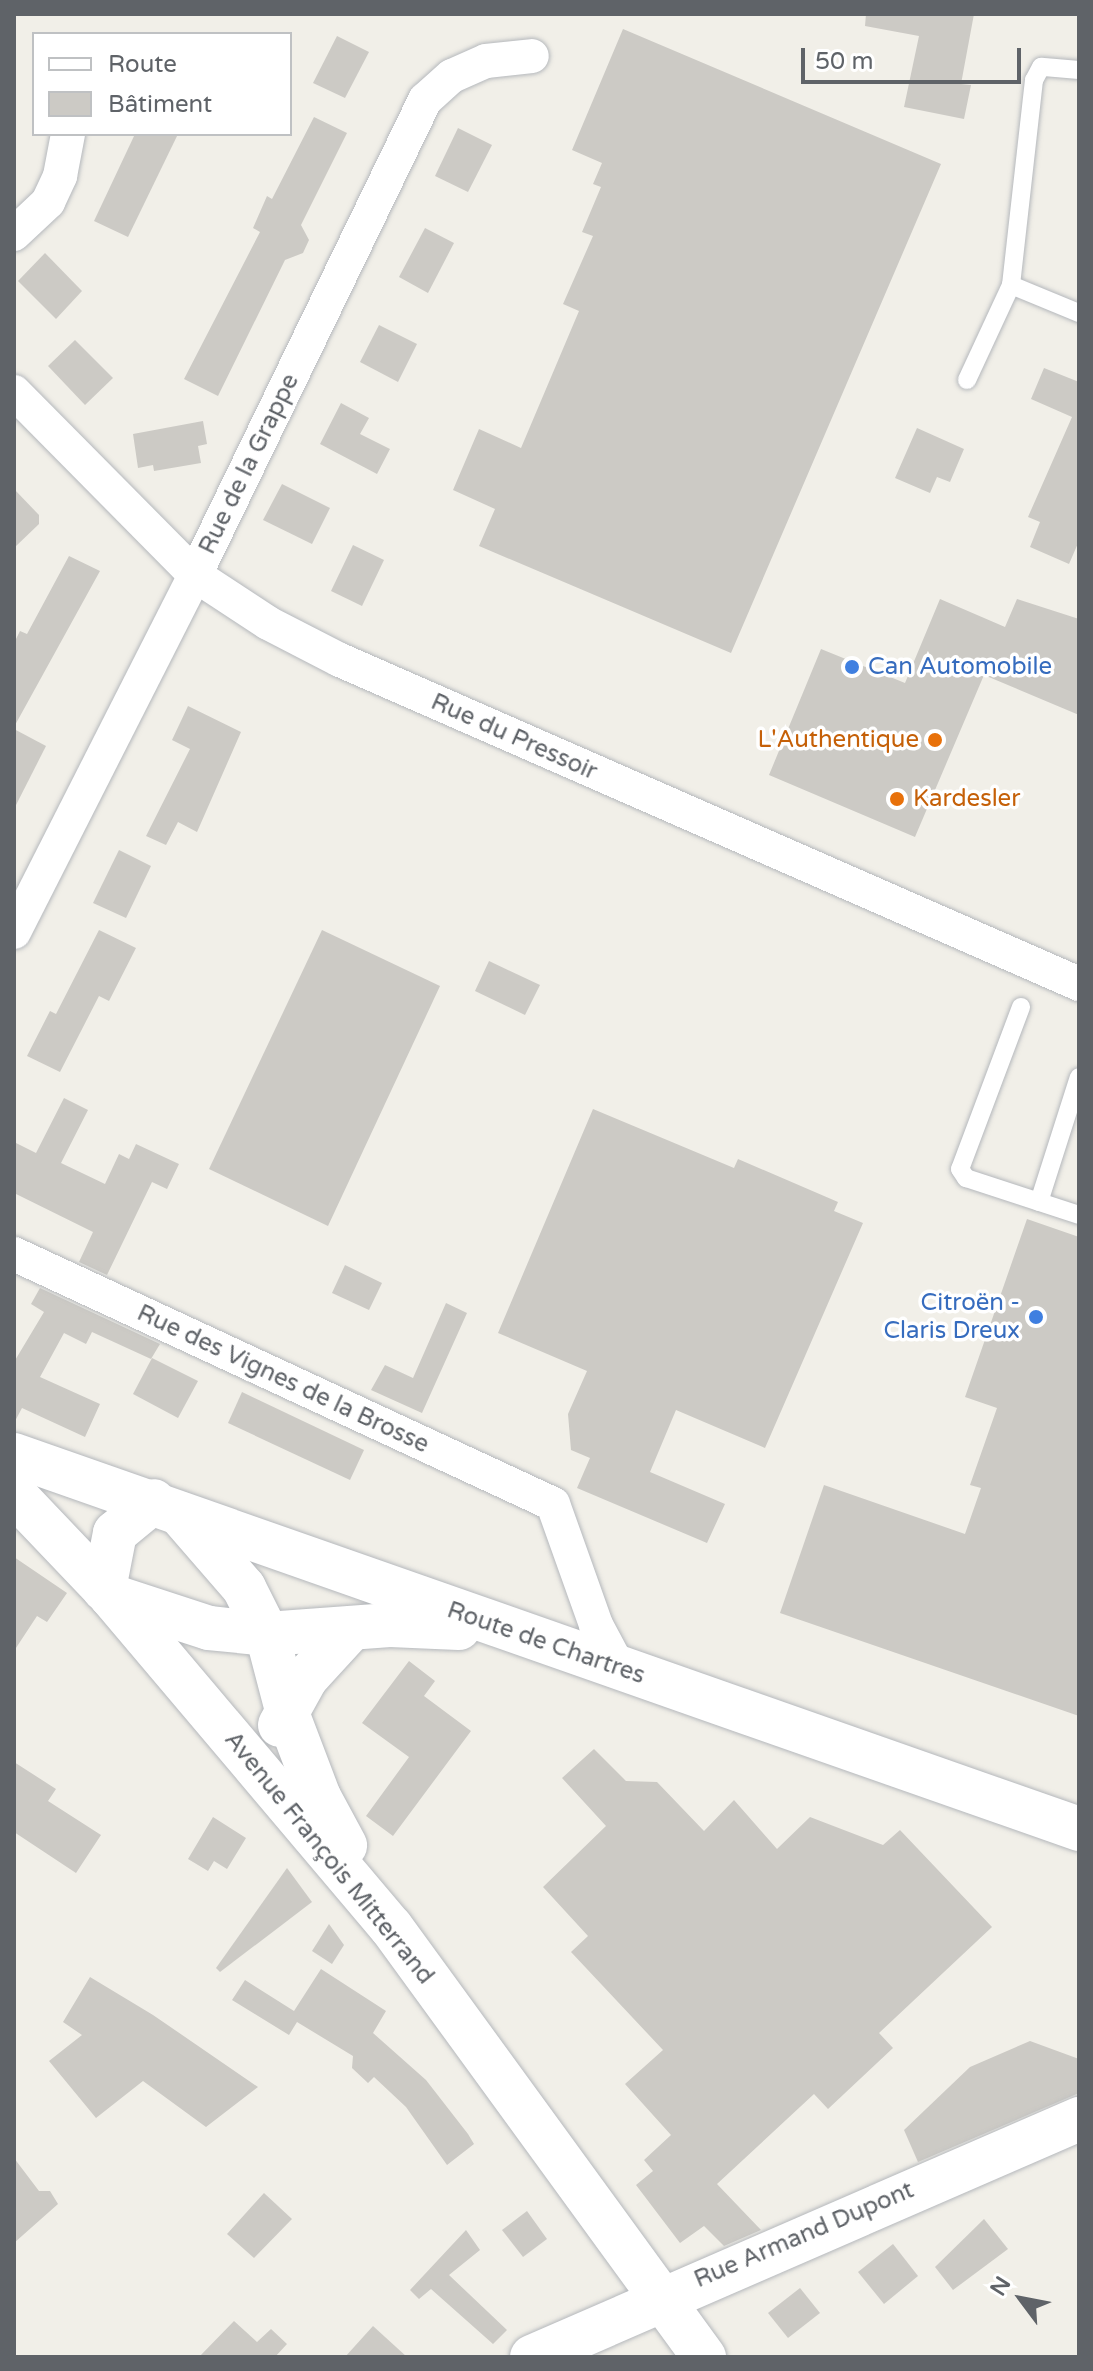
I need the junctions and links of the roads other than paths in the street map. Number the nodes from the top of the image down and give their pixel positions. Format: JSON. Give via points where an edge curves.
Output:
{"nodes":[{"id":1,"x":532,"y":56,"type":"dead end"},
{"id":2,"x":1079,"y":70,"type":"edge"},
{"id":3,"x":68,"y":136,"type":"edge"},
{"id":4,"x":14,"y":234,"type":"edge"},
{"id":5,"x":1011,"y":285,"type":"junction"},
{"id":6,"x":1079,"y":313,"type":"edge"},
{"id":7,"x":967,"y":380,"type":"dead end"},
{"id":8,"x":14,"y":392,"type":"edge"},
{"id":9,"x":195,"y":575,"type":"junction"},
{"id":10,"x":14,"y":932,"type":"edge"},
{"id":11,"x":1079,"y":984,"type":"edge"},
{"id":12,"x":1021,"y":1007,"type":"dead end"},
{"id":13,"x":1079,"y":1077,"type":"edge"},
{"id":14,"x":1039,"y":1202,"type":"junction"},
{"id":15,"x":1079,"y":1215,"type":"edge"},
{"id":16,"x":14,"y":1254,"type":"edge"},
{"id":17,"x":14,"y":1455,"type":"edge"},
{"id":18,"x":14,"y":1494,"type":"edge"},
{"id":19,"x":165,"y":1506,"type":"junction"},
{"id":20,"x":108,"y":1592,"type":"junction"},
{"id":21,"x":352,"y":1628,"type":"junction"},
{"id":22,"x":267,"y":1634,"type":"junction"},
{"id":23,"x":520,"y":1636,"type":"junction"},
{"id":24,"x":619,"y":1668,"type":"junction"},
{"id":25,"x":289,"y":1718,"type":"junction"},
{"id":26,"x":231,"y":1737,"type":"junction"},
{"id":27,"x":1079,"y":1829,"type":"edge"},
{"id":28,"x":391,"y":1927,"type":"junction"},
{"id":29,"x":1079,"y":2119,"type":"edge"},
{"id":30,"x":660,"y":2298,"type":"junction"},
{"id":31,"x":532,"y":2357,"type":"edge"},
{"id":32,"x":704,"y":2357,"type":"edge"}],
"edges":[{"from":1,"to":9,"type":"street","name":"Rue de la Grappe","via":[[486,61],[452,76],[425,100]]},
{"from":2,"to":5,"type":"lane","via":[[1041,67],[1034,80]]},
{"from":3,"to":4,"type":"street","via":[[60,176],[48,202]]},
{"from":5,"to":6,"type":"lane"},
{"from":5,"to":7,"type":"lane"},
{"from":8,"to":9,"type":"street","name":"Rue du Pressoir"},
{"from":9,"to":10,"type":"street","name":"Rue de la Grappe"},
{"from":9,"to":11,"type":"street","name":"Rue du Pressoir","via":[[268,623],[340,660]]},
{"from":12,"to":14,"type":"lane","via":[[960,1169],[966,1178]]},
{"from":13,"to":14,"type":"lane"},
{"from":14,"to":15,"type":"lane"},
{"from":16,"to":24,"type":"street","name":"Rue des Vignes de la Brosse","via":[[553,1504],[596,1625]]},
{"from":17,"to":19,"type":"main road","name":"Route de Chartres"},
{"from":18,"to":20,"type":"main road","name":"Avenue François Mitterrand"},
{"from":19,"to":20,"type":"main road","via":[[115,1533]]},
{"from":19,"to":22,"type":"main road","via":[[244,1588]]},
{"from":19,"to":23,"type":"main road","name":"Route de Chartres"},
{"from":20,"to":22,"type":"main road","via":[[209,1628]]},
{"from":20,"to":26,"type":"main road","name":"Avenue François Mitterrand"},
{"from":21,"to":22,"type":"main road"},
{"from":21,"to":23,"type":"main road","via":[[421,1625]]},
{"from":21,"to":25,"type":"main road","via":[[306,1678]]},
{"from":22,"to":25,"type":"main road"},
{"from":23,"to":24,"type":"main road","name":"Route de Chartres"},
{"from":24,"to":27,"type":"main road","name":"Route de Chartres"},
{"from":25,"to":26,"type":"main road","via":[[267,1738]]},
{"from":25,"to":28,"type":"main road","via":[[319,1797]]},
{"from":26,"to":28,"type":"main road","name":"Avenue François Mitterrand"},
{"from":28,"to":30,"type":"main road","name":"Avenue François Mitterrand"},
{"from":29,"to":30,"type":"main road","name":"Rue Armand Dupont"},
{"from":30,"to":31,"type":"main road","name":"Rue Armand Dupont"},
{"from":30,"to":32,"type":"main road","name":"Avenue François Mitterrand"}]}
